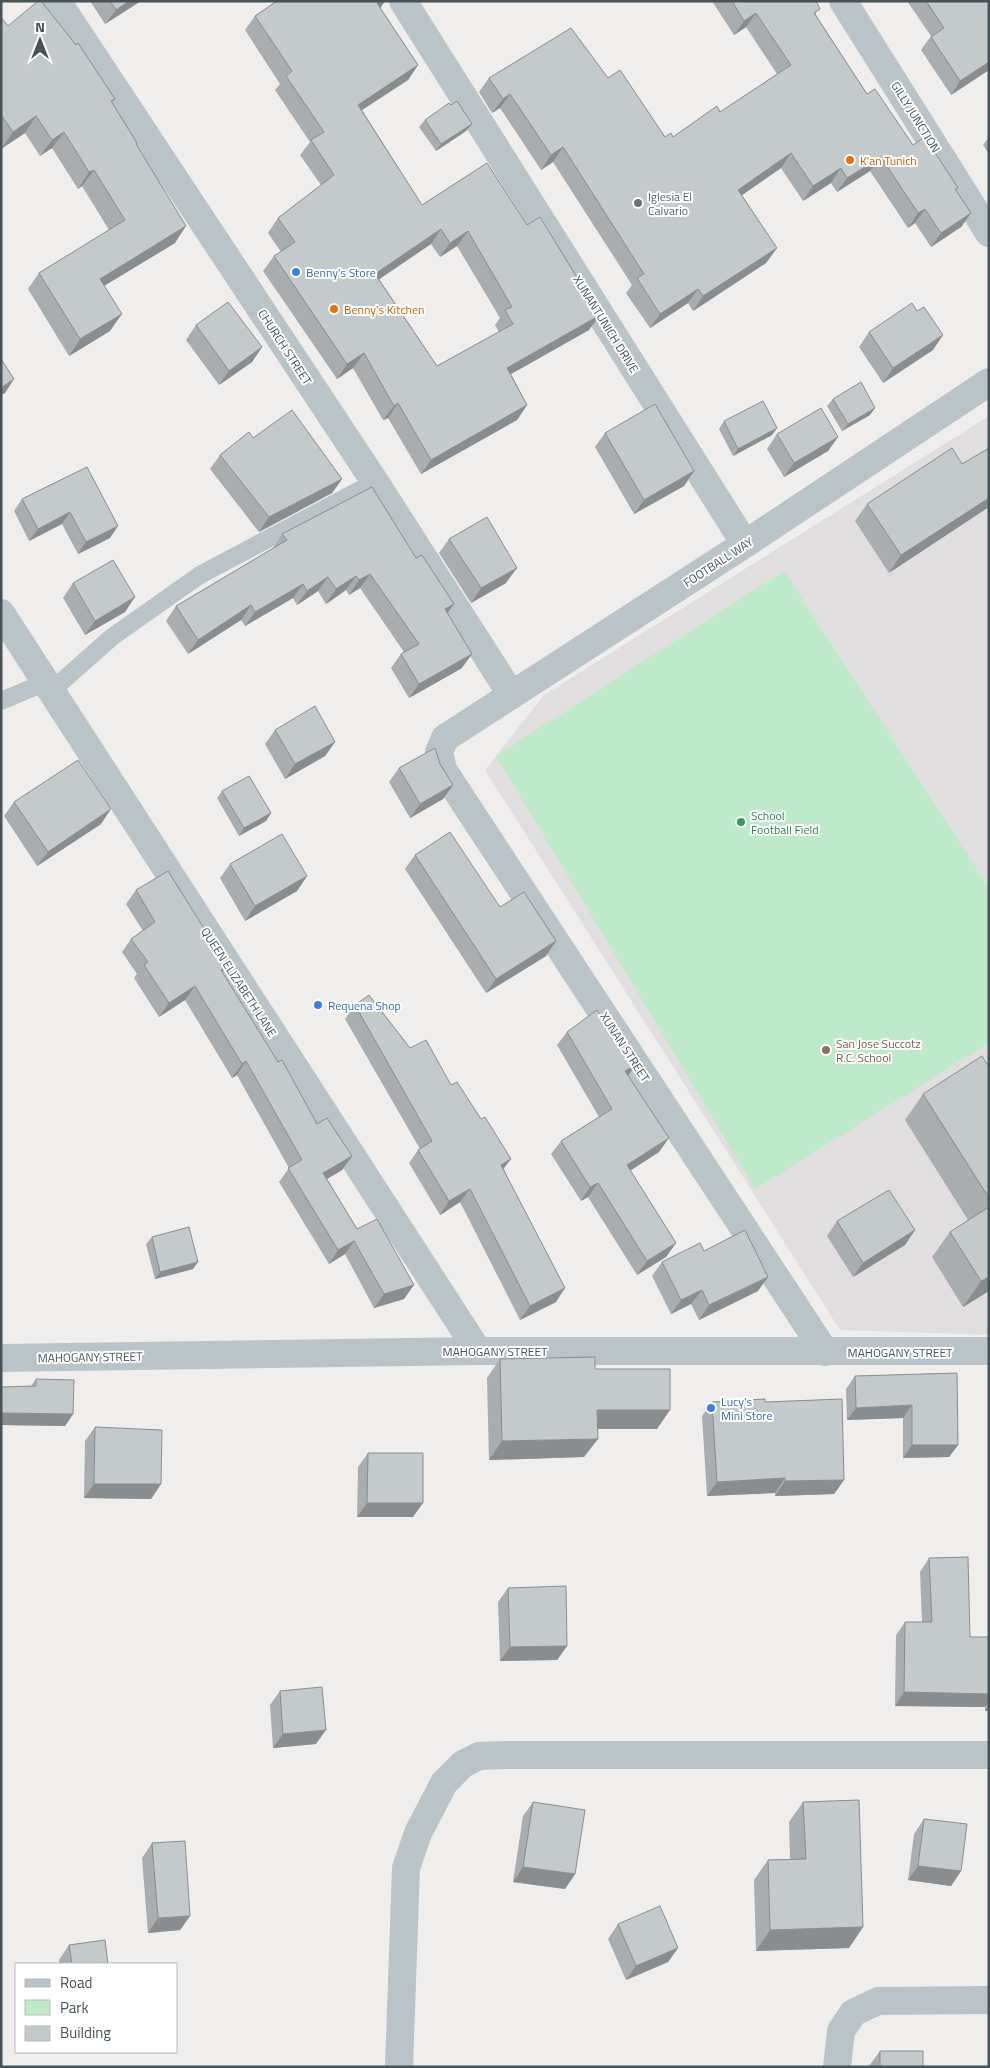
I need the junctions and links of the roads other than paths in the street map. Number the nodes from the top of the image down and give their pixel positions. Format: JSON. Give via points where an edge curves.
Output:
{"nodes":[{"id":1,"x":57,"y":1,"type":"edge"},
{"id":2,"x":403,"y":1,"type":"edge"},
{"id":3,"x":843,"y":1,"type":"edge"},
{"id":4,"x":989,"y":234,"type":"edge"},
{"id":5,"x":989,"y":382,"type":"edge"},
{"id":6,"x":374,"y":482,"type":"junction"},
{"id":7,"x":745,"y":544,"type":"junction"},
{"id":8,"x":1,"y":613,"type":"edge"},
{"id":9,"x":48,"y":686,"type":"junction"},
{"id":10,"x":510,"y":694,"type":"junction"},
{"id":11,"x":1,"y":701,"type":"edge"},
{"id":12,"x":445,"y":738,"type":"joint"},
{"id":13,"x":478,"y":1351,"type":"junction"},
{"id":14,"x":989,"y":1351,"type":"edge"},
{"id":15,"x":825,"y":1352,"type":"junction"},
{"id":16,"x":1,"y":1358,"type":"edge"},
{"id":17,"x":989,"y":1755,"type":"edge"},
{"id":18,"x":989,"y":2000,"type":"edge"},
{"id":19,"x":400,"y":2067,"type":"edge"},
{"id":20,"x":837,"y":2067,"type":"edge"}],
"edges":[{"from":1,"to":6,"type":"street","name":"CHURCH STREET"},
{"from":2,"to":7,"type":"street","name":"XUNANTUNICH DRIVE"},
{"from":3,"to":4,"type":"street","name":"GILLY JUNCTION"},
{"from":5,"to":7,"type":"street","name":"FOOTBALL WAY"},
{"from":6,"to":9,"type":"lane","via":[[200,575]]},
{"from":6,"to":10,"type":"street","name":"CHURCH STREET"},
{"from":7,"to":10,"type":"street","name":"FOOTBALL WAY"},
{"from":8,"to":9,"type":"street","name":"QUEEN ELIZABETH LANE"},
{"from":9,"to":11,"type":"lane"},
{"from":9,"to":13,"type":"street","name":"QUEEN ELIZABETH LANE"},
{"from":10,"to":12,"type":"street","name":"FOOTBALL WAY"},
{"from":12,"to":15,"type":"street","name":"XUNAN STREET","via":[[439,752],[443,770]]},
{"from":13,"to":15,"type":"street","name":"MAHOGANY STREET"},
{"from":13,"to":16,"type":"street","name":"MAHOGANY STREET"},
{"from":14,"to":15,"type":"street","name":"MAHOGANY STREET"},
{"from":17,"to":19,"type":"street","via":[[503,1755],[479,1756],[463,1764],[444,1783],[418,1832],[406,1868]]},
{"from":18,"to":20,"type":"street","via":[[878,2001],[853,2014],[841,2031]]}]}
